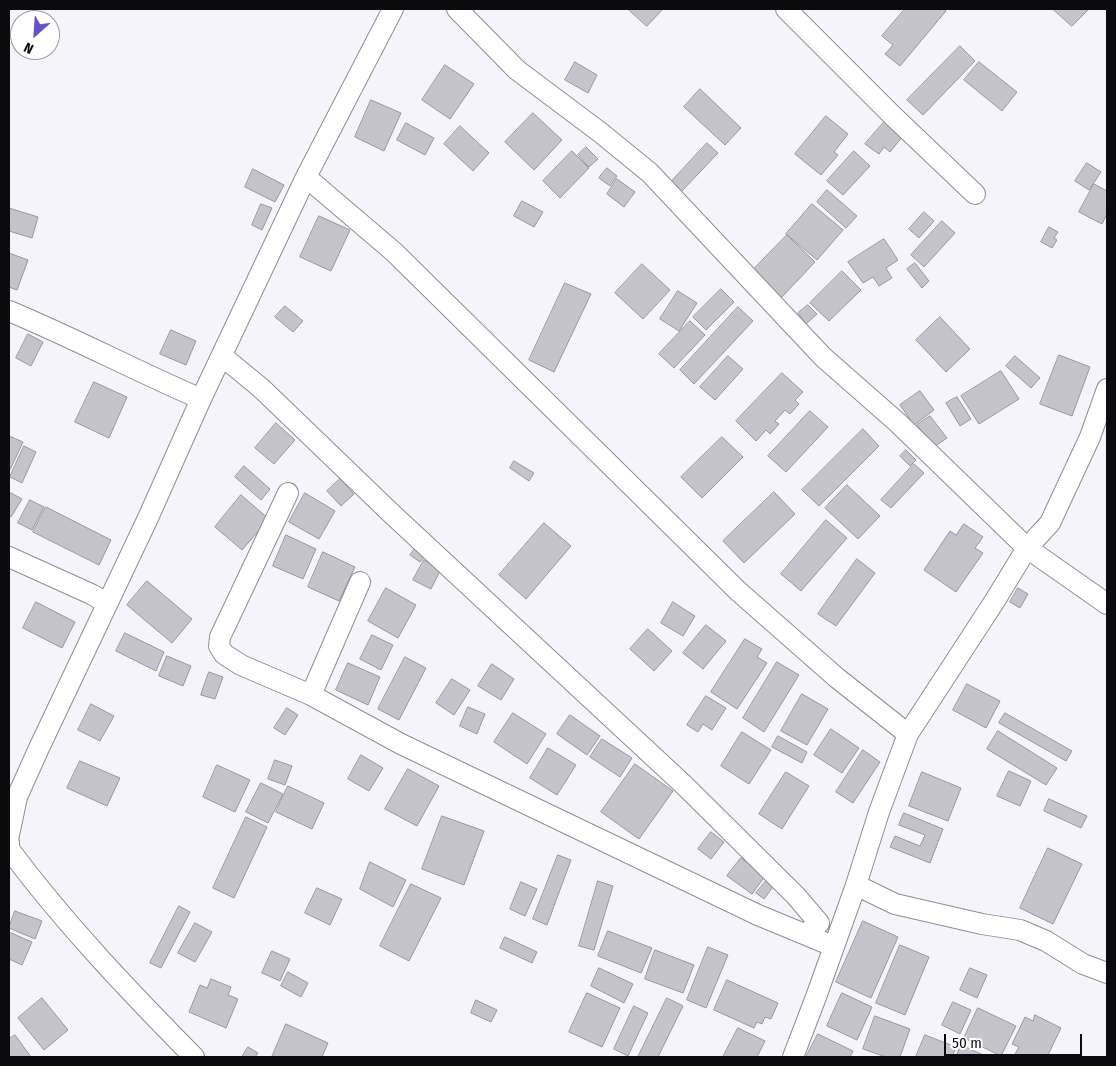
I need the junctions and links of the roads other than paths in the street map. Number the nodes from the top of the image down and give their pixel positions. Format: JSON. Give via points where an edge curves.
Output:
{"nodes":[{"id":1,"x":393,"y":9,"type":"edge"},
{"id":2,"x":457,"y":9,"type":"edge"},
{"id":3,"x":786,"y":9,"type":"edge"},
{"id":4,"x":306,"y":177,"type":"junction"},
{"id":5,"x":975,"y":194,"type":"dead end"},
{"id":6,"x":9,"y":310,"type":"edge"},
{"id":7,"x":222,"y":356,"type":"junction"},
{"id":8,"x":1107,"y":390,"type":"edge"},
{"id":9,"x":202,"y":398,"type":"junction"},
{"id":10,"x":288,"y":492,"type":"dead end"},
{"id":11,"x":1027,"y":548,"type":"junction"},
{"id":12,"x":9,"y":557,"type":"edge"},
{"id":13,"x":360,"y":582,"type":"dead end"},
{"id":14,"x":107,"y":603,"type":"junction"},
{"id":15,"x":1107,"y":604,"type":"edge"},
{"id":16,"x":311,"y":695,"type":"junction"},
{"id":17,"x":908,"y":734,"type":"junction"},
{"id":18,"x":9,"y":835,"type":"edge"},
{"id":19,"x":9,"y":842,"type":"edge"},
{"id":20,"x":856,"y":885,"type":"junction"},
{"id":21,"x":806,"y":934,"type":"junction"},
{"id":22,"x":833,"y":946,"type":"junction"},
{"id":23,"x":1107,"y":973,"type":"edge"},
{"id":24,"x":194,"y":1057,"type":"edge"},
{"id":25,"x":793,"y":1057,"type":"edge"}],
"edges":[{"from":1,"to":4,"type":"street"},
{"from":2,"to":11,"type":"street","via":[[518,70],[650,173],[823,357],[897,422]]},
{"from":3,"to":5,"type":"street"},
{"from":4,"to":7,"type":"street"},
{"from":4,"to":17,"type":"street","via":[[394,252],[738,591],[837,678]]},
{"from":6,"to":9,"type":"street"},
{"from":7,"to":9,"type":"street"},
{"from":7,"to":21,"type":"street","via":[[684,785],[796,896],[819,924]]},
{"from":8,"to":11,"type":"street","via":[[1090,437],[1050,522]]},
{"from":9,"to":14,"type":"street"},
{"from":10,"to":16,"type":"street","via":[[220,637],[219,646],[224,654],[241,665]]},
{"from":11,"to":15,"type":"street"},
{"from":11,"to":17,"type":"street"},
{"from":12,"to":14,"type":"street"},
{"from":13,"to":16,"type":"street"},
{"from":14,"to":18,"type":"street","via":[[17,797]]},
{"from":16,"to":21,"type":"street","via":[[401,744],[758,915]]},
{"from":17,"to":20,"type":"street"},
{"from":19,"to":24,"type":"street","via":[[9,849],[45,896],[128,990]]},
{"from":20,"to":22,"type":"street"},
{"from":20,"to":23,"type":"street","via":[[896,904],[1020,930],[1046,941],[1083,964]]},
{"from":21,"to":22,"type":"street"},
{"from":22,"to":25,"type":"street"}]}
